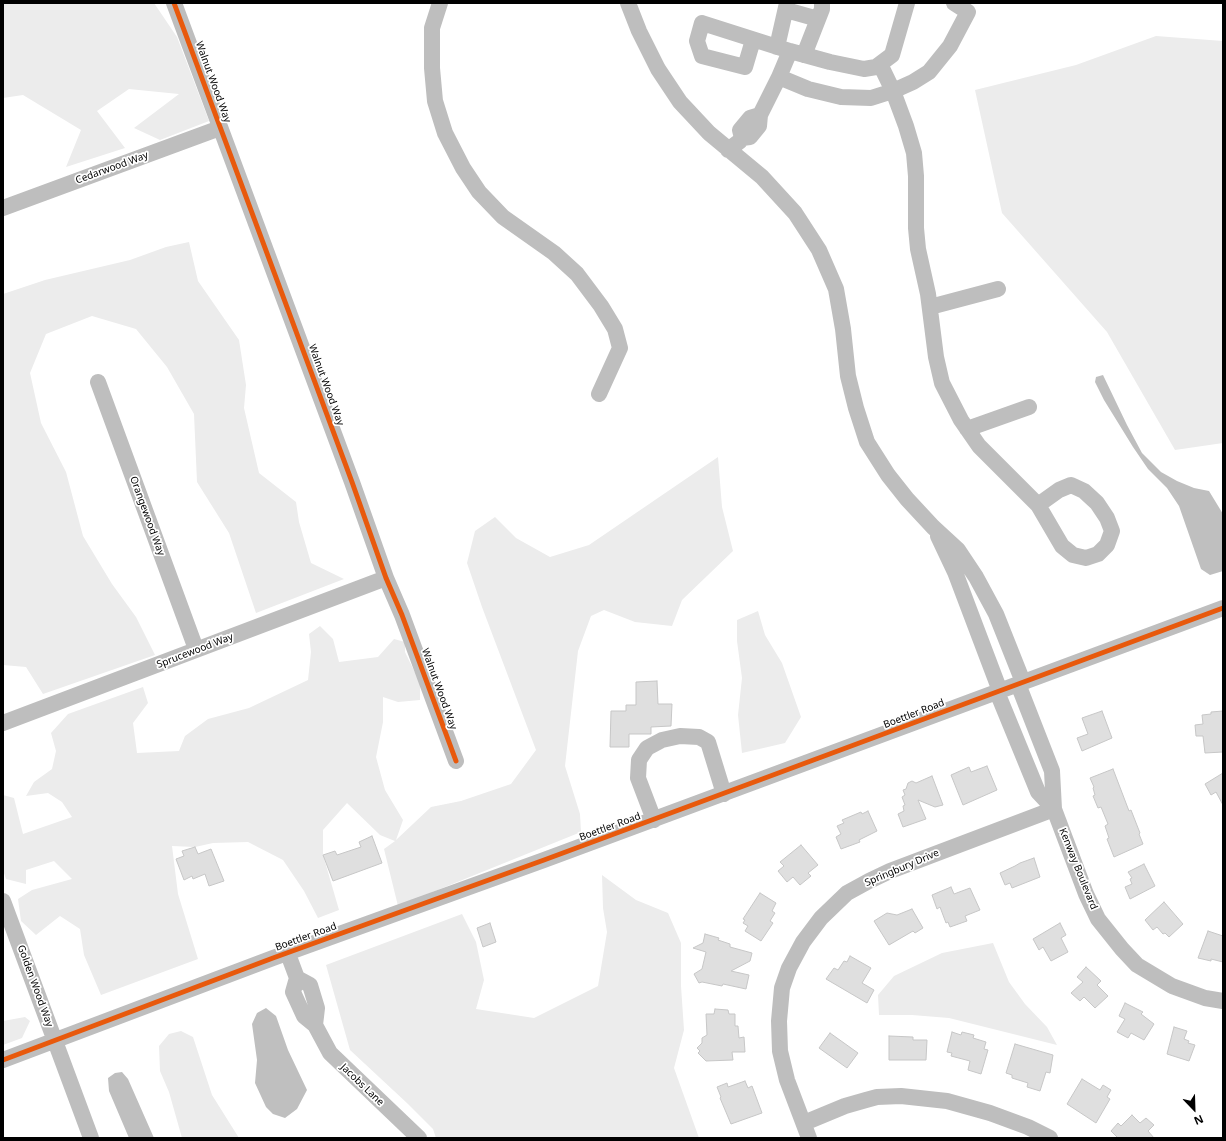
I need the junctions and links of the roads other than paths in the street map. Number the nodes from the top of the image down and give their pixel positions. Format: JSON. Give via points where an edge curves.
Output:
{"nodes":[{"id":1,"x":440,"y":3,"type":"edge"},
{"id":2,"x":628,"y":3,"type":"edge"},
{"id":3,"x":822,"y":3,"type":"edge"},
{"id":4,"x":907,"y":3,"type":"edge"},
{"id":5,"x":954,"y":3,"type":"edge"},
{"id":6,"x":787,"y":6,"type":"edge"},
{"id":7,"x":970,"y":7,"type":"edge"},
{"id":8,"x":176,"y":10,"type":"edge"},
{"id":9,"x":818,"y":19,"type":"junction"},
{"id":10,"x":753,"y":40,"type":"dead end"},
{"id":11,"x":790,"y":51,"type":"junction"},
{"id":12,"x":880,"y":64,"type":"junction"},
{"id":13,"x":779,"y":77,"type":"junction"},
{"id":14,"x":893,"y":91,"type":"junction"},
{"id":15,"x":220,"y":128,"type":"junction"},
{"id":16,"x":728,"y":150,"type":"junction"},
{"id":17,"x":3,"y":208,"type":"edge"},
{"id":18,"x":998,"y":289,"type":"dead end"},
{"id":19,"x":930,"y":307,"type":"junction"},
{"id":20,"x":98,"y":382,"type":"dead end"},
{"id":21,"x":598,"y":394,"type":"dead end"},
{"id":22,"x":1029,"y":407,"type":"dead end"},
{"id":23,"x":967,"y":428,"type":"junction"},
{"id":24,"x":1038,"y":505,"type":"junction"},
{"id":25,"x":933,"y":527,"type":"junction"},
{"id":26,"x":386,"y":578,"type":"junction"},
{"id":27,"x":1223,"y":608,"type":"edge"},
{"id":28,"x":196,"y":649,"type":"junction"},
{"id":29,"x":1020,"y":683,"type":"junction"},
{"id":30,"x":998,"y":691,"type":"junction"},
{"id":31,"x":3,"y":723,"type":"edge"},
{"id":32,"x":456,"y":761,"type":"dead end"},
{"id":33,"x":724,"y":794,"type":"junction"},
{"id":34,"x":1054,"y":809,"type":"junction"},
{"id":35,"x":654,"y":820,"type":"junction"},
{"id":36,"x":3,"y":901,"type":"edge"},
{"id":37,"x":288,"y":954,"type":"junction"},
{"id":38,"x":1223,"y":1001,"type":"edge"},
{"id":39,"x":55,"y":1040,"type":"junction"},
{"id":40,"x":3,"y":1060,"type":"edge"},
{"id":41,"x":804,"y":1123,"type":"junction"},
{"id":42,"x":91,"y":1138,"type":"edge"},
{"id":43,"x":419,"y":1138,"type":"edge"},
{"id":44,"x":809,"y":1138,"type":"edge"},
{"id":45,"x":1050,"y":1138,"type":"edge"}],
"edges":[{"from":1,"to":21,"type":"street","via":[[432,28],[432,68],[435,101],[445,133],[462,168],[479,192],[504,217],[554,253],[577,274],[601,306],[614,329],[620,348]]},
{"from":2,"to":16,"type":"street","via":[[658,69],[680,102]]},
{"from":3,"to":9,"type":"street"},
{"from":4,"to":12,"type":"street","via":[[892,55]]},
{"from":5,"to":7,"type":"street"},
{"from":6,"to":9,"type":"street"},
{"from":6,"to":11,"type":"street"},
{"from":7,"to":14,"type":"street","via":[[950,46],[930,72]]},
{"from":8,"to":15,"type":"street","name":"Walnut Wood Way"},
{"from":9,"to":11,"type":"street"},
{"from":10,"to":11,"type":"street"},
{"from":11,"to":12,"type":"street","via":[[864,69]]},
{"from":11,"to":13,"type":"street"},
{"from":12,"to":14,"type":"street"},
{"from":13,"to":14,"type":"street","via":[[841,97],[871,98]]},
{"from":13,"to":16,"type":"street","via":[[760,115],[759,126],[750,137],[742,138]]},
{"from":14,"to":19,"type":"street","via":[[914,153],[918,249]]},
{"from":15,"to":17,"type":"street","name":"Cedarwood Way"},
{"from":15,"to":26,"type":"street","name":"Walnut Wood Way","via":[[355,488]]},
{"from":16,"to":25,"type":"street","via":[[762,177],[795,213],[819,250],[836,289],[848,376],[868,442],[907,500]]},
{"from":18,"to":19,"type":"street"},
{"from":19,"to":23,"type":"street","via":[[942,383]]},
{"from":20,"to":28,"type":"street","name":"Orangewood Way"},
{"from":22,"to":23,"type":"street"},
{"from":23,"to":24,"type":"street","via":[[979,446]]},
{"from":24,"to":24,"type":"street","via":[[1062,546],[1073,555],[1086,558],[1098,554],[1112,531],[1097,503],[1084,491],[1072,485],[1059,490]]},
{"from":25,"to":29,"type":"street","name":"Kenway Boulevard","via":[[958,550],[979,582],[996,614]]},
{"from":25,"to":30,"type":"street","name":"Kenway Boulevard","via":[[955,572]]},
{"from":26,"to":28,"type":"street","name":"Sprucewood Way"},
{"from":26,"to":32,"type":"street","name":"Walnut Wood Way"},
{"from":27,"to":29,"type":"street","name":"Boettler Road"},
{"from":28,"to":31,"type":"street","name":"Sprucewood Way"},
{"from":29,"to":30,"type":"street","name":"Boettler Road"},
{"from":29,"to":34,"type":"street","name":"Kenway Boulevard","via":[[1052,771]]},
{"from":30,"to":33,"type":"street","name":"Boettler Road"},
{"from":30,"to":34,"type":"street","name":"Kenway Boulevard","via":[[1038,792]]},
{"from":33,"to":35,"type":"street","name":"Boettler Road"},
{"from":33,"to":35,"type":"street","via":[[708,742],[699,737],[680,736],[662,740],[647,748],[639,760],[638,778]]},
{"from":34,"to":38,"type":"street","name":"Kenway Boulevard","via":[[1098,919],[1122,950],[1137,966],[1172,986],[1205,998]]},
{"from":34,"to":41,"type":"street","name":"Springbury Drive","via":[[884,874],[847,893],[822,918],[803,942],[789,968],[782,988],[779,1021],[780,1051],[787,1080]]},
{"from":35,"to":37,"type":"street","name":"Boettler Road"},
{"from":36,"to":39,"type":"street","name":"Golden Wood Way"},
{"from":37,"to":39,"type":"street","name":"Boettler Road"},
{"from":37,"to":43,"type":"street","name":"Jacobs Lane","via":[[297,978],[310,985],[317,1008],[315,1025],[330,1053]]},
{"from":39,"to":40,"type":"street","name":"Boettler Road"},
{"from":39,"to":42,"type":"street","name":"Golden Wood Way"},
{"from":41,"to":44,"type":"street","name":"Springbury Drive"},
{"from":41,"to":45,"type":"street","via":[[866,1100],[901,1096],[947,1101],[990,1113]]}]}
